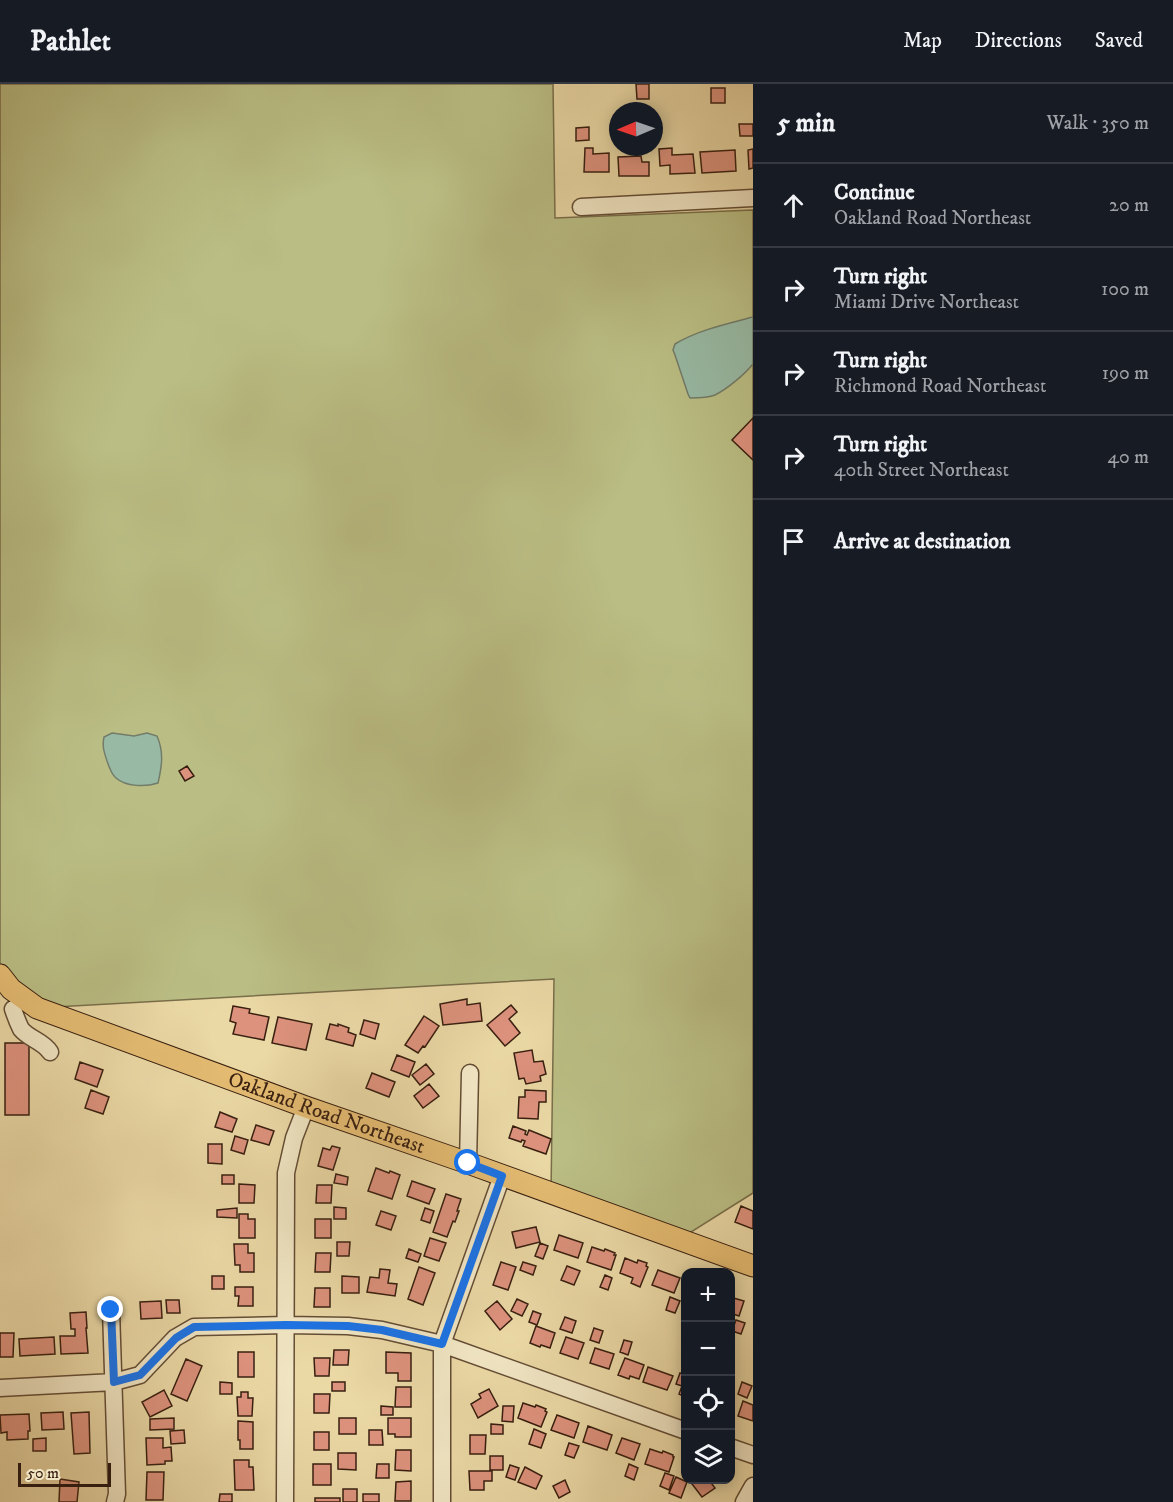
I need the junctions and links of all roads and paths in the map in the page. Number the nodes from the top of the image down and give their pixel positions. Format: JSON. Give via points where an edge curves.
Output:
{"nodes":[{"id":1,"x":753,"y":198,"type":"edge"},
{"id":2,"x":581,"y":207,"type":"dead end"},
{"id":3,"x":0,"y":975,"type":"edge"},
{"id":4,"x":37,"y":1008,"type":"junction"},
{"id":5,"x":6,"y":1010,"type":"edge"},
{"id":6,"x":50,"y":1052,"type":"dead end"},
{"id":7,"x":470,"y":1073,"type":"dead end"},
{"id":8,"x":306,"y":1107,"type":"junction"},
{"id":9,"x":468,"y":1163,"type":"junction"},
{"id":10,"x":502,"y":1176,"type":"junction"},
{"id":11,"x":753,"y":1266,"type":"edge"},
{"id":12,"x":111,"y":1310,"type":"dead end"},
{"id":13,"x":286,"y":1325,"type":"junction"},
{"id":14,"x":442,"y":1344,"type":"junction"},
{"id":15,"x":114,"y":1382,"type":"junction"},
{"id":16,"x":0,"y":1388,"type":"edge"},
{"id":17,"x":683,"y":1430,"type":"edge"},
{"id":18,"x":735,"y":1449,"type":"edge"},
{"id":19,"x":753,"y":1455,"type":"edge"},
{"id":20,"x":753,"y":1486,"type":"edge"},
{"id":21,"x":115,"y":1502,"type":"edge"},
{"id":22,"x":285,"y":1502,"type":"edge"},
{"id":23,"x":442,"y":1502,"type":"edge"},
{"id":24,"x":744,"y":1502,"type":"edge"}],
"edges":[{"from":1,"to":2,"type":"street"},
{"from":3,"to":4,"type":"main road","name":"Oakland Road Northeast","via":[[11,989]]},
{"from":4,"to":5,"type":"street"},
{"from":4,"to":8,"type":"main road","name":"Oakland Road Northeast"},
{"from":5,"to":6,"type":"street","via":[[20,1028]]},
{"from":7,"to":9,"type":"street"},
{"from":8,"to":9,"type":"main road","name":"Oakland Road Northeast"},
{"from":8,"to":13,"type":"street","via":[[286,1173]]},
{"from":9,"to":10,"type":"main road","name":"Oakland Road Northeast"},
{"from":10,"to":11,"type":"main road","name":"Oakland Road Northeast"},
{"from":10,"to":14,"type":"street"},
{"from":12,"to":15,"type":"street"},
{"from":13,"to":14,"type":"street","via":[[382,1330]]},
{"from":13,"to":15,"type":"street","via":[[194,1327],[176,1338],[140,1375]]},
{"from":13,"to":22,"type":"street"},
{"from":14,"to":17,"type":"street"},
{"from":14,"to":23,"type":"street"},
{"from":15,"to":16,"type":"street"},
{"from":15,"to":21,"type":"street"},
{"from":18,"to":19,"type":"street"},
{"from":20,"to":24,"type":"street"}]}
